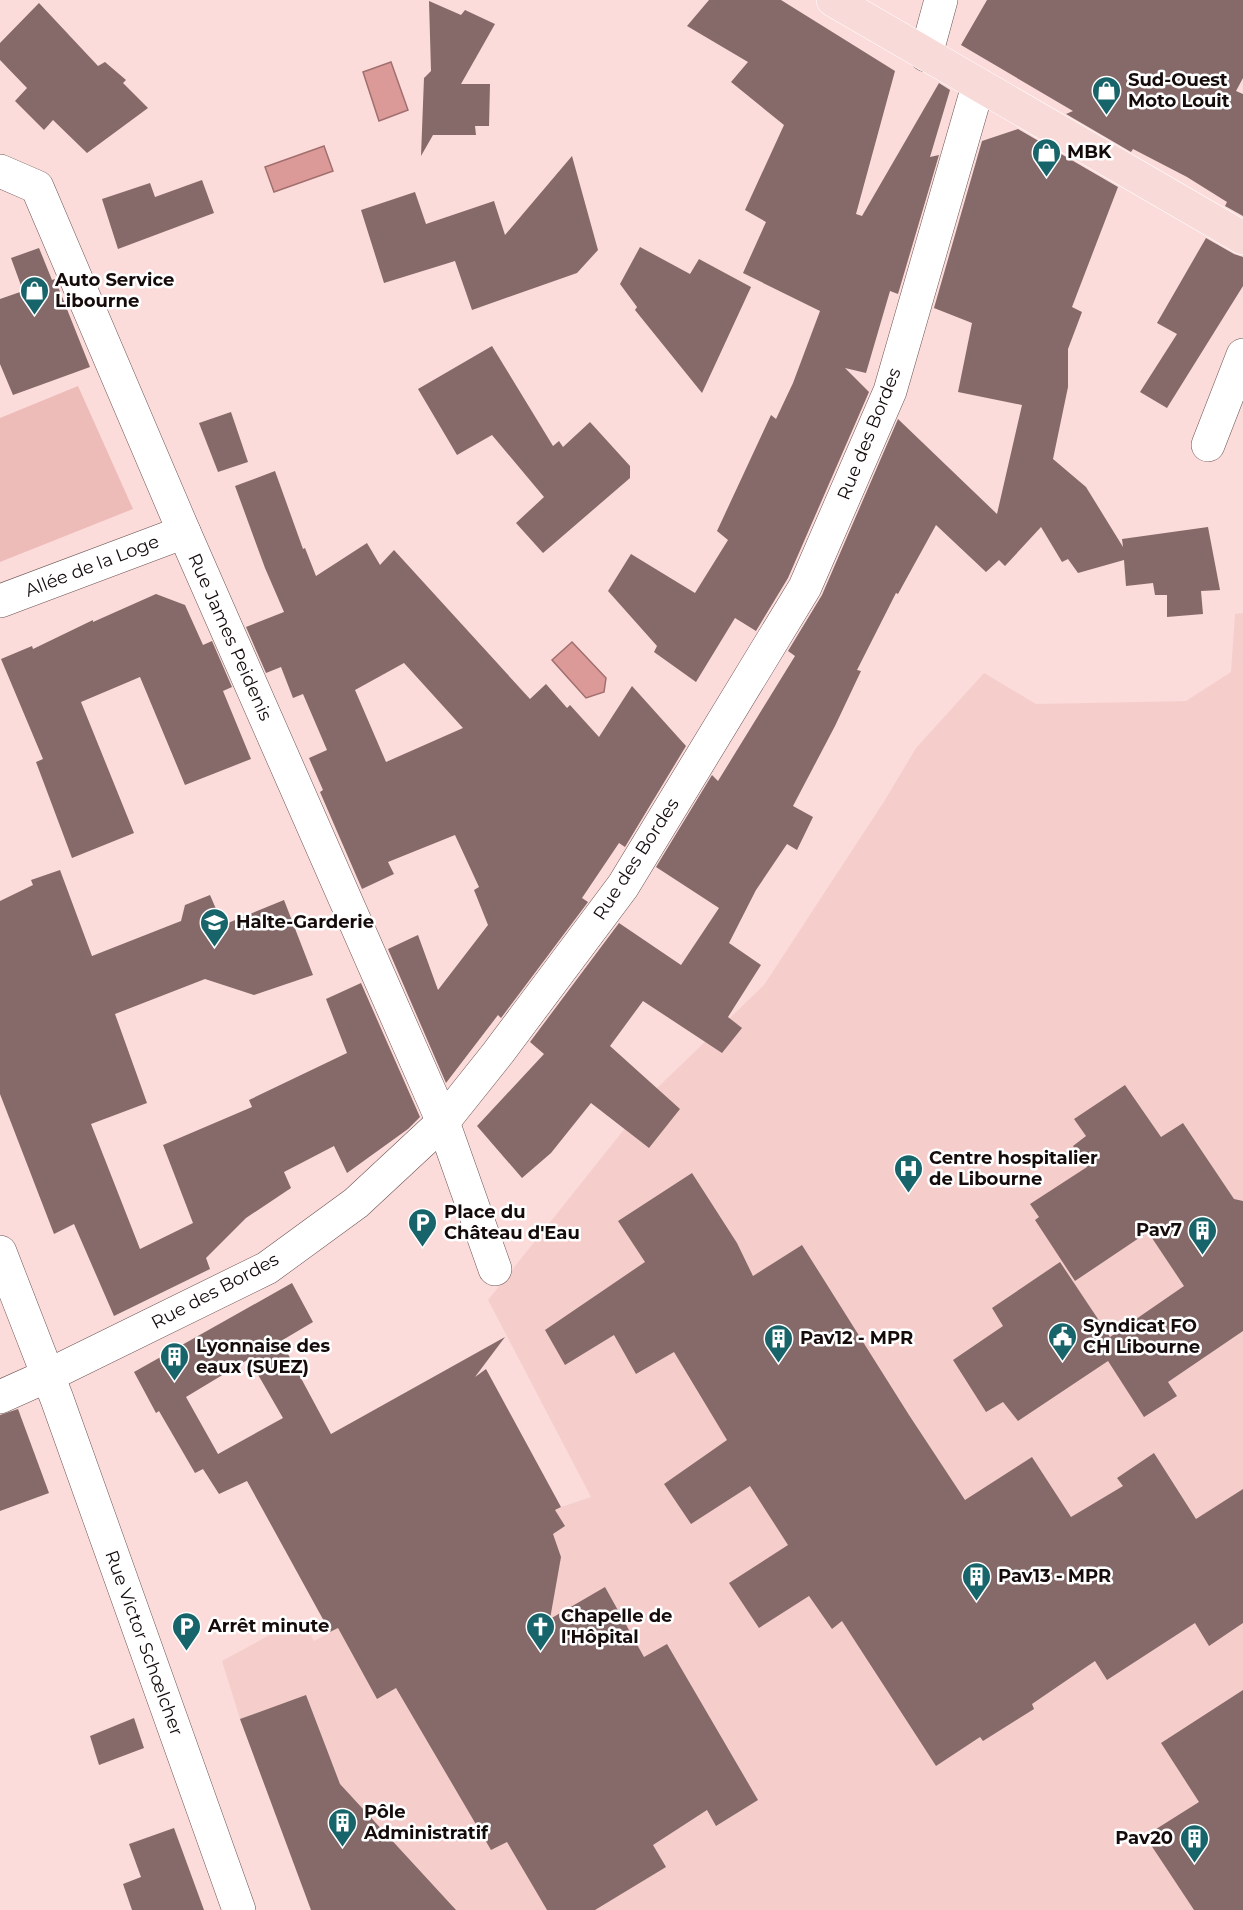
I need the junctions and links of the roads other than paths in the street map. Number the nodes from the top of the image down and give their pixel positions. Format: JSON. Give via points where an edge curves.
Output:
{"nodes":[{"id":1,"x":833,"y":0,"type":"edge"},
{"id":2,"x":941,"y":0,"type":"edge"},
{"id":3,"x":926,"y":55,"type":"junction"},
{"id":4,"x":978,"y":86,"type":"junction"},
{"id":5,"x":0,"y":171,"type":"edge"},
{"id":6,"x":1243,"y":238,"type":"edge"},
{"id":7,"x":1243,"y":355,"type":"edge"},
{"id":8,"x":1208,"y":445,"type":"dead end"},
{"id":9,"x":184,"y":532,"type":"junction"},
{"id":10,"x":0,"y":601,"type":"edge"},
{"id":11,"x":443,"y":1122,"type":"junction"},
{"id":12,"x":0,"y":1252,"type":"edge"},
{"id":13,"x":495,"y":1269,"type":"dead end"},
{"id":14,"x":49,"y":1376,"type":"junction"},
{"id":15,"x":0,"y":1397,"type":"edge"},
{"id":16,"x":239,"y":1910,"type":"edge"}],
"edges":[{"from":1,"to":3,"type":"main road"},
{"from":2,"to":3,"type":"street"},
{"from":3,"to":4,"type":"main road"},
{"from":4,"to":6,"type":"main road"},
{"from":4,"to":11,"type":"street","name":"Rue des Bordes","via":[[890,391],[805,587],[623,886]]},
{"from":5,"to":9,"type":"street","name":"Rue James Peidenis","via":[[37,187]]},
{"from":7,"to":8,"type":"street"},
{"from":9,"to":10,"type":"street","name":"Allée de la Loge"},
{"from":9,"to":11,"type":"street","name":"Rue James Peidenis"},
{"from":11,"to":13,"type":"street"},
{"from":11,"to":14,"type":"street","name":"Rue des Bordes","via":[[356,1203],[267,1268]]},
{"from":12,"to":14,"type":"street","name":"Rue Victor Schœlcher"},
{"from":14,"to":15,"type":"street","name":"Rue des Bordes"},
{"from":14,"to":16,"type":"street","name":"Rue Victor Schœlcher"}]}
